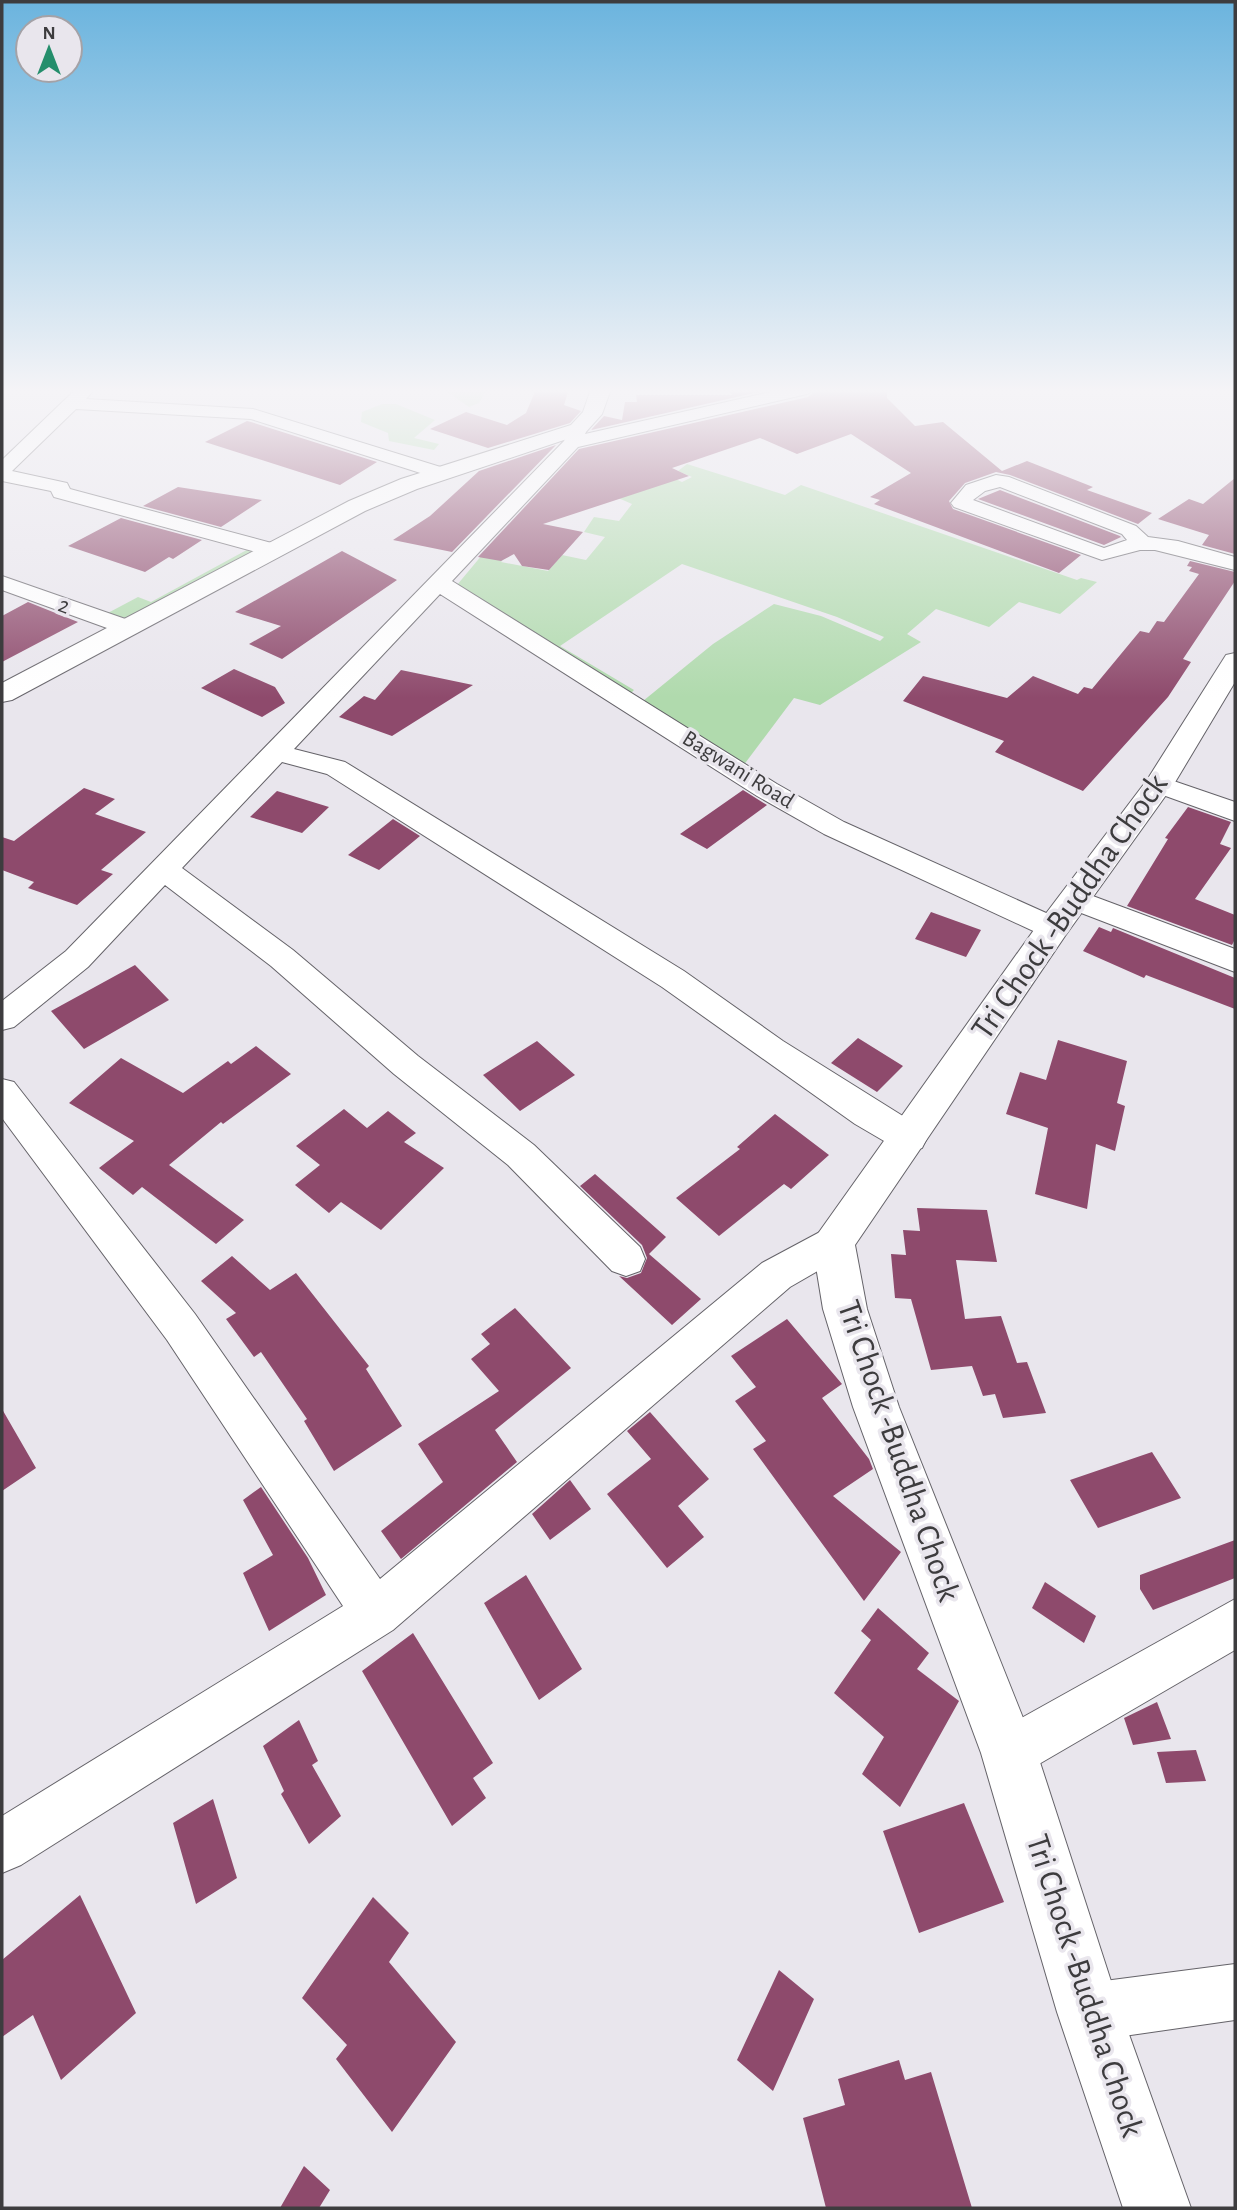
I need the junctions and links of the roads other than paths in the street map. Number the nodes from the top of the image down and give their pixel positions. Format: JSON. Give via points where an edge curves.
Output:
{"nodes":[{"id":1,"x":61,"y":492,"type":"edge"},
{"id":2,"x":392,"y":492,"type":"edge"},
{"id":3,"x":523,"y":492,"type":"edge"},
{"id":4,"x":971,"y":492,"type":"edge"},
{"id":5,"x":1031,"y":492,"type":"edge"},
{"id":6,"x":1142,"y":543,"type":"junction"},
{"id":7,"x":271,"y":550,"type":"junction"},
{"id":8,"x":1235,"y":564,"type":"edge"},
{"id":9,"x":2,"y":583,"type":"edge"},
{"id":10,"x":439,"y":583,"type":"junction"},
{"id":11,"x":126,"y":627,"type":"junction"},
{"id":12,"x":1235,"y":662,"type":"edge"},
{"id":13,"x":2,"y":694,"type":"edge"},
{"id":14,"x":275,"y":752,"type":"junction"},
{"id":15,"x":1159,"y":784,"type":"junction"},
{"id":16,"x":1235,"y":812,"type":"edge"},
{"id":17,"x":163,"y":869,"type":"junction"},
{"id":18,"x":1064,"y":913,"type":"junction"},
{"id":19,"x":1235,"y":961,"type":"edge"},
{"id":20,"x":2,"y":1018,"type":"edge"},
{"id":21,"x":2,"y":1092,"type":"edge"},
{"id":22,"x":909,"y":1138,"type":"junction"},
{"id":23,"x":833,"y":1242,"type":"junction"},
{"id":24,"x":626,"y":1259,"type":"dead end"},
{"id":25,"x":376,"y":1613,"type":"junction"},
{"id":26,"x":1235,"y":1623,"type":"edge"},
{"id":27,"x":1009,"y":1753,"type":"junction"},
{"id":28,"x":2,"y":1846,"type":"edge"},
{"id":29,"x":1235,"y":1992,"type":"edge"},
{"id":30,"x":1089,"y":2012,"type":"junction"},
{"id":31,"x":1157,"y":2208,"type":"edge"}],
"edges":[{"from":1,"to":7,"type":"street"},
{"from":2,"to":7,"type":"street"},
{"from":3,"to":10,"type":"street"},
{"from":4,"to":6,"type":"street","via":[[961,503],[1102,554]]},
{"from":5,"to":6,"type":"street","via":[[1129,530]]},
{"from":6,"to":8,"type":"street"},
{"from":7,"to":11,"type":"street"},
{"from":9,"to":11,"type":"street","name":"2"},
{"from":10,"to":14,"type":"street"},
{"from":10,"to":18,"type":"street","name":"Bagwani Road","via":[[834,828]]},
{"from":11,"to":13,"type":"street"},
{"from":12,"to":15,"type":"street","name":"Tri Chock -Buddha Chock"},
{"from":14,"to":17,"type":"street"},
{"from":14,"to":22,"type":"street","via":[[344,773],[673,979]]},
{"from":15,"to":16,"type":"street"},
{"from":15,"to":18,"type":"street","name":"Tri Chock -Buddha Chock"},
{"from":17,"to":20,"type":"street","via":[[77,959]]},
{"from":17,"to":24,"type":"street","via":[[282,958],[406,1065],[521,1155]]},
{"from":18,"to":19,"type":"street","name":"Bagwani Road"},
{"from":18,"to":22,"type":"street","name":"Tri Chock -Buddha Chock"},
{"from":21,"to":25,"type":"street","via":[[181,1327]]},
{"from":22,"to":23,"type":"street","name":"Tri Chock -Buddha Chock"},
{"from":23,"to":25,"type":"street","via":[[776,1275]]},
{"from":23,"to":27,"type":"street","name":"Tri Chock -Buddha Chock","via":[[845,1309],[876,1407]]},
{"from":25,"to":28,"type":"street"},
{"from":26,"to":27,"type":"street"},
{"from":27,"to":30,"type":"street","name":"Tri Chock -Buddha Chock"},
{"from":29,"to":30,"type":"street"},
{"from":30,"to":31,"type":"street","name":"Tri Chock -Buddha Chock"}]}
